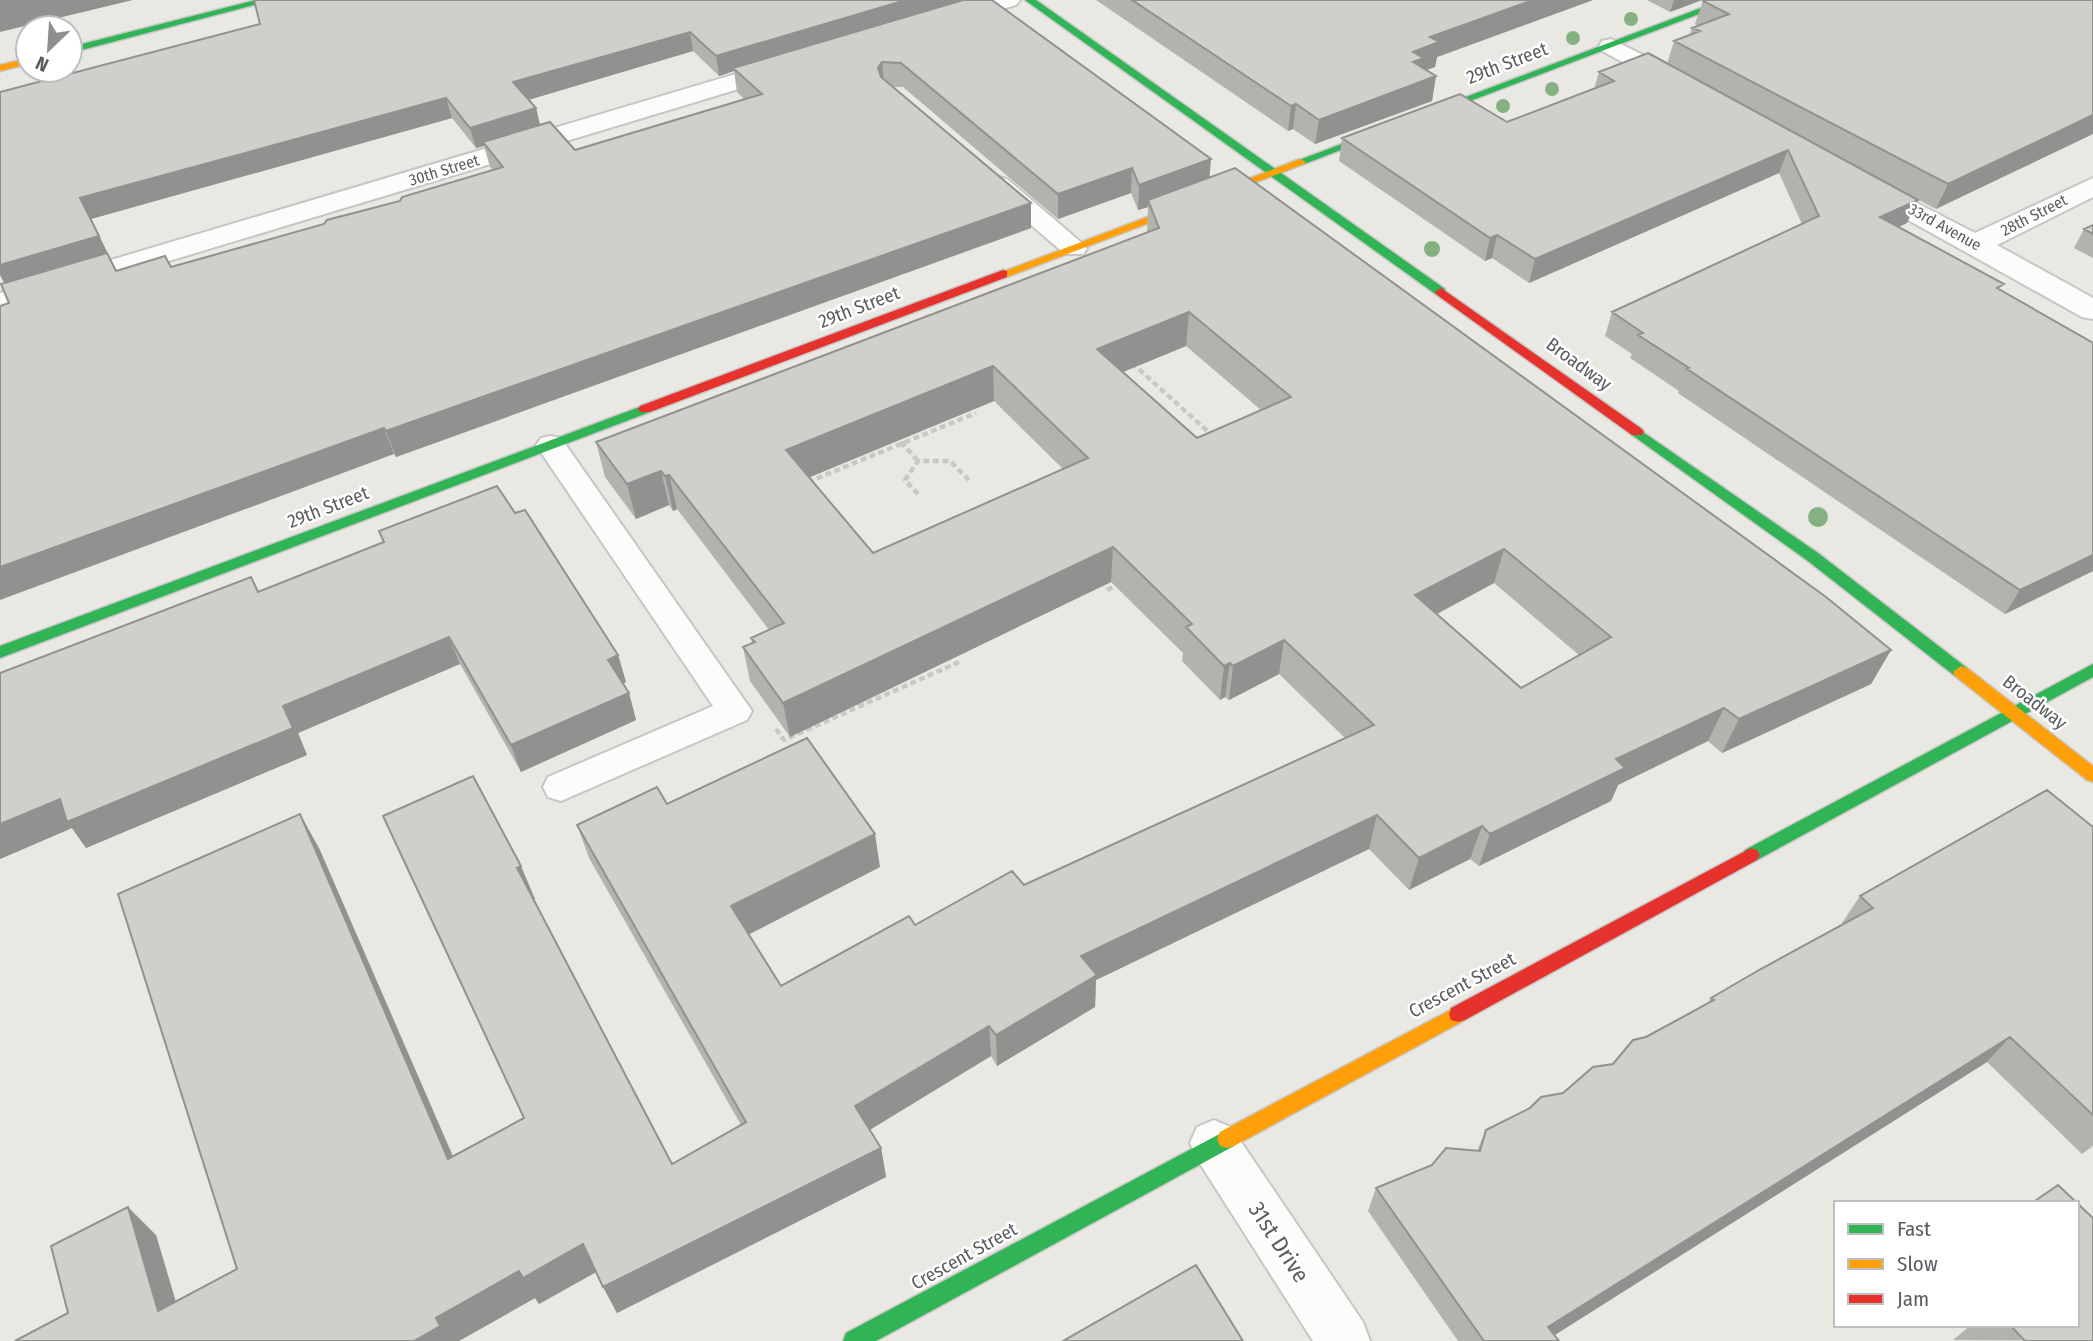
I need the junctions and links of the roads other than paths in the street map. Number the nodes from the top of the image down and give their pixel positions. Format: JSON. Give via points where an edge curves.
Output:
{"nodes":[{"id":1,"x":268,"y":0,"type":"edge"},
{"id":2,"x":1008,"y":0,"type":"edge"},
{"id":3,"x":1030,"y":0,"type":"edge"},
{"id":4,"x":1731,"y":0,"type":"edge"},
{"id":5,"x":918,"y":27,"type":"edge"},
{"id":6,"x":84,"y":46,"type":"edge"},
{"id":7,"x":1611,"y":46,"type":"junction"},
{"id":8,"x":811,"y":59,"type":"edge"},
{"id":9,"x":1701,"y":95,"type":"edge"},
{"id":10,"x":984,"y":172,"type":"edge"},
{"id":11,"x":1275,"y":174,"type":"junction"},
{"id":12,"x":1846,"y":174,"type":"edge"},
{"id":13,"x":2093,"y":186,"type":"edge"},
{"id":14,"x":1976,"y":244,"type":"junction"},
{"id":15,"x":1074,"y":249,"type":"junction"},
{"id":16,"x":0,"y":303,"type":"edge"},
{"id":17,"x":2093,"y":310,"type":"edge"},
{"id":18,"x":551,"y":445,"type":"junction"},
{"id":19,"x":0,"y":652,"type":"edge"},
{"id":20,"x":2093,"y":670,"type":"edge"},
{"id":21,"x":2013,"y":712,"type":"junction"},
{"id":22,"x":2093,"y":775,"type":"edge"},
{"id":23,"x":561,"y":787,"type":"dead end"},
{"id":24,"x":1214,"y":1143,"type":"junction"},
{"id":25,"x":854,"y":1341,"type":"edge"},
{"id":26,"x":1343,"y":1341,"type":"edge"}],
"edges":[{"from":1,"to":6,"type":"street"},
{"from":2,"to":5,"type":"street"},
{"from":3,"to":11,"type":"street","name":"Broadway"},
{"from":4,"to":7,"type":"street","name":"29th Street"},
{"from":7,"to":9,"type":"street"},
{"from":7,"to":11,"type":"street","name":"29th Street"},
{"from":8,"to":16,"type":"street","name":"30th Street"},
{"from":10,"to":15,"type":"lane"},
{"from":11,"to":15,"type":"street","name":"29th Street"},
{"from":11,"to":21,"type":"street","name":"Broadway","via":[[1813,557]]},
{"from":12,"to":14,"type":"street","name":"33rd Avenue"},
{"from":13,"to":14,"type":"street","name":"28th Street"},
{"from":14,"to":17,"type":"street","name":"33rd Avenue"},
{"from":15,"to":18,"type":"street","name":"29th Street"},
{"from":18,"to":19,"type":"street","name":"29th Street"},
{"from":18,"to":23,"type":"lane","via":[[735,711]]},
{"from":20,"to":21,"type":"street","name":"Crescent Street"},
{"from":21,"to":22,"type":"street","name":"Broadway"},
{"from":21,"to":24,"type":"street","name":"Crescent Street"},
{"from":24,"to":25,"type":"street","name":"Crescent Street"},
{"from":24,"to":26,"type":"street","name":"31st Drive"}]}
